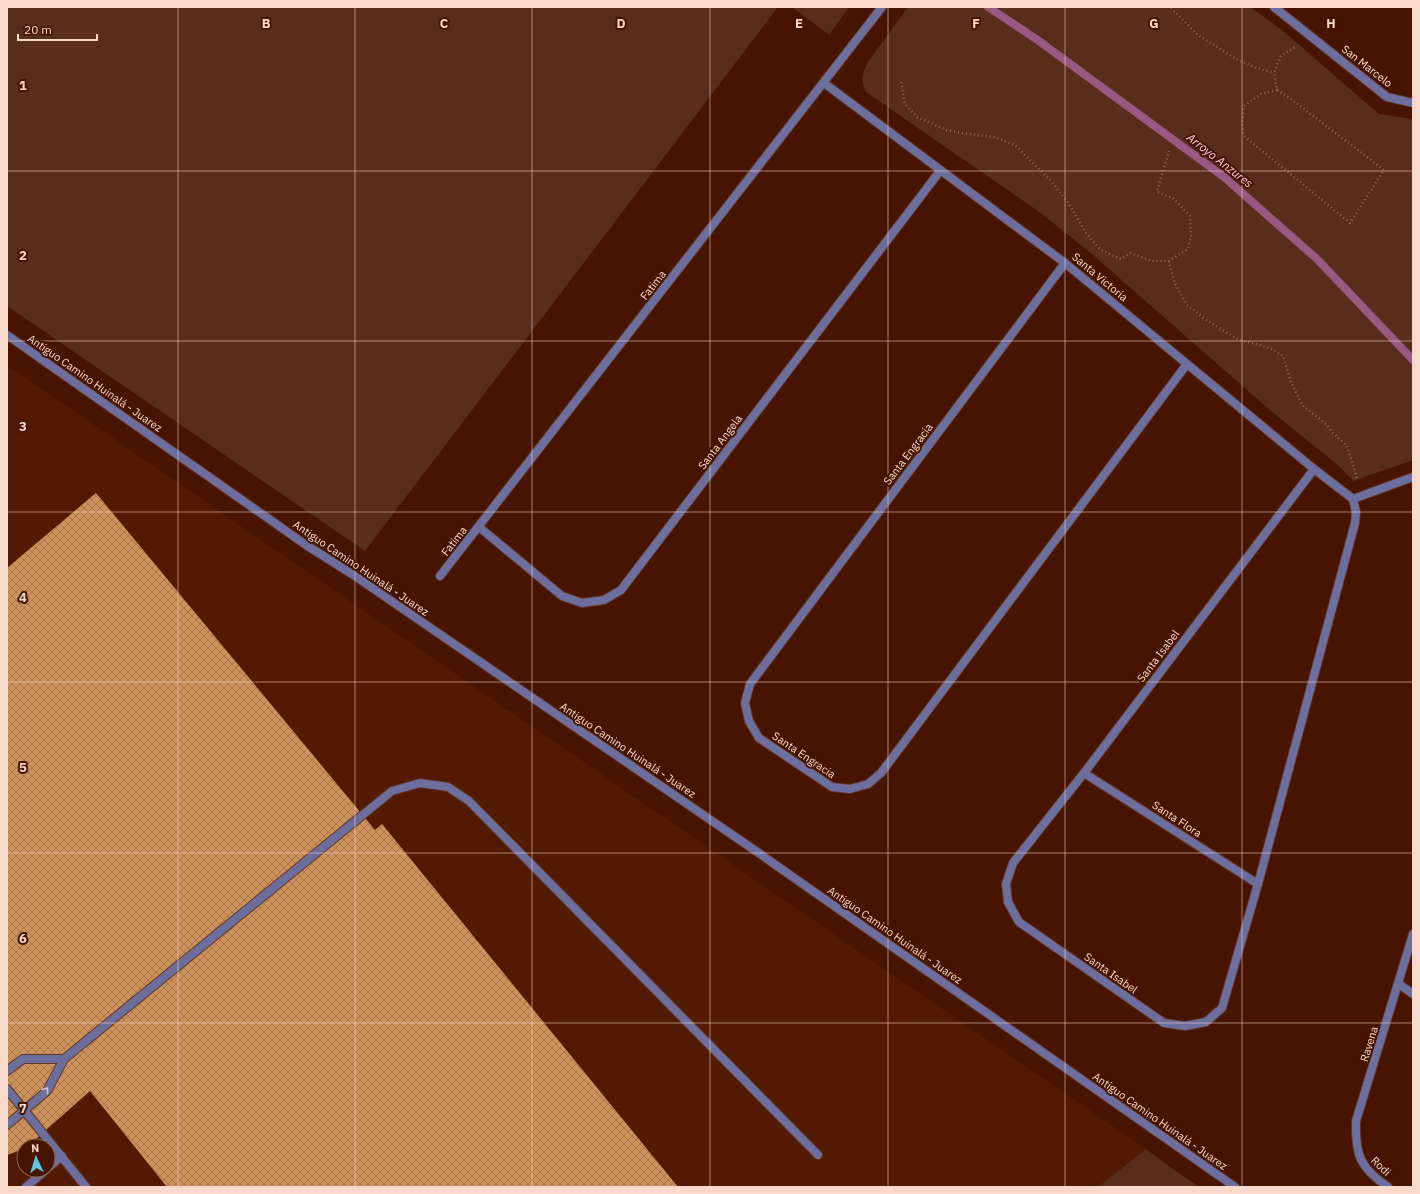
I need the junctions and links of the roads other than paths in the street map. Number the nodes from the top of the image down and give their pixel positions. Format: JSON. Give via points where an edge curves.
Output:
{"nodes":[{"id":1,"x":882,"y":7,"type":"edge"},
{"id":2,"x":1274,"y":7,"type":"edge"},
{"id":3,"x":1283,"y":10,"type":"edge"},
{"id":4,"x":824,"y":83,"type":"junction"},
{"id":5,"x":1413,"y":103,"type":"edge"},
{"id":6,"x":940,"y":171,"type":"junction"},
{"id":7,"x":1065,"y":263,"type":"junction"},
{"id":8,"x":7,"y":335,"type":"edge"},
{"id":9,"x":1187,"y":364,"type":"junction"},
{"id":10,"x":1314,"y":469,"type":"junction"},
{"id":11,"x":1413,"y":477,"type":"edge"},
{"id":12,"x":1356,"y":498,"type":"junction"},
{"id":13,"x":479,"y":527,"type":"junction"},
{"id":14,"x":440,"y":576,"type":"dead end"},
{"id":15,"x":1084,"y":773,"type":"junction"},
{"id":16,"x":1258,"y":884,"type":"junction"},
{"id":17,"x":1413,"y":934,"type":"edge"},
{"id":18,"x":1399,"y":984,"type":"junction"},
{"id":19,"x":1413,"y":994,"type":"edge"},
{"id":20,"x":64,"y":1059,"type":"junction"},
{"id":21,"x":7,"y":1071,"type":"edge"},
{"id":22,"x":7,"y":1089,"type":"edge"},
{"id":23,"x":24,"y":1110,"type":"junction"},
{"id":24,"x":7,"y":1125,"type":"edge"},
{"id":25,"x":818,"y":1155,"type":"dead end"},
{"id":26,"x":62,"y":1156,"type":"junction"},
{"id":27,"x":56,"y":1161,"type":"edge"},
{"id":28,"x":1360,"y":1161,"type":"joint"},
{"id":29,"x":37,"y":1178,"type":"edge"},
{"id":30,"x":26,"y":1187,"type":"edge"},
{"id":31,"x":86,"y":1187,"type":"edge"},
{"id":32,"x":1235,"y":1187,"type":"edge"},
{"id":33,"x":1388,"y":1187,"type":"edge"}],
"edges":[{"from":1,"to":4,"type":"street","name":"Fatima"},
{"from":2,"to":3,"type":"street","name":"San Marcelo"},
{"from":3,"to":5,"type":"street","name":"San Marcelo","via":[[1387,97]]},
{"from":4,"to":6,"type":"street","name":"Santa Victoria"},
{"from":4,"to":13,"type":"street","name":"Fatima"},
{"from":6,"to":7,"type":"street","name":"Santa Victoria"},
{"from":6,"to":13,"type":"street","name":"Santa Angela","via":[[621,590],[604,600],[582,603],[562,596]]},
{"from":7,"to":9,"type":"street","name":"Santa Victoria"},
{"from":7,"to":9,"type":"street","name":"Santa Engracia","via":[[750,684],[746,703],[749,721],[759,738],[832,787],[850,789],[868,784],[881,773]]},
{"from":8,"to":32,"type":"street","name":"Antiguo Camino Huinalá - Juarez","via":[[306,545],[763,856]]},
{"from":9,"to":10,"type":"street","name":"Santa Victoria"},
{"from":10,"to":12,"type":"street","name":"Santa Victoria"},
{"from":10,"to":15,"type":"street","name":"Santa Isabel"},
{"from":11,"to":12,"type":"street"},
{"from":12,"to":16,"type":"street","name":"Santa Isabel","via":[[1355,523]]},
{"from":13,"to":14,"type":"street","name":"Fatima"},
{"from":15,"to":16,"type":"street","name":"Santa Flora"},
{"from":15,"to":16,"type":"street","name":"Santa Isabel","via":[[1013,863],[1006,884],[1008,902],[1019,922],[1164,1023],[1184,1026],[1206,1022],[1222,1008]]},
{"from":17,"to":18,"type":"street","name":"Ravena"},
{"from":18,"to":19,"type":"street"},
{"from":18,"to":28,"type":"street","name":"Ravena","via":[[1356,1121],[1355,1141]]},
{"from":20,"to":21,"type":"street","via":[[23,1059]]},
{"from":23,"to":20,"type":"street","one_way":true,"via":[[47,1091]]},
{"from":20,"to":25,"type":"street","via":[[392,791],[420,783],[448,787],[469,801]]},
{"from":22,"to":23,"type":"street"},
{"from":23,"to":24,"type":"street"},
{"from":23,"to":26,"type":"street"},
{"from":26,"to":27,"type":"street"},
{"from":26,"to":31,"type":"street"},
{"from":28,"to":33,"type":"street","name":"Rodi","via":[[1374,1178]]},
{"from":29,"to":30,"type":"street"}]}
